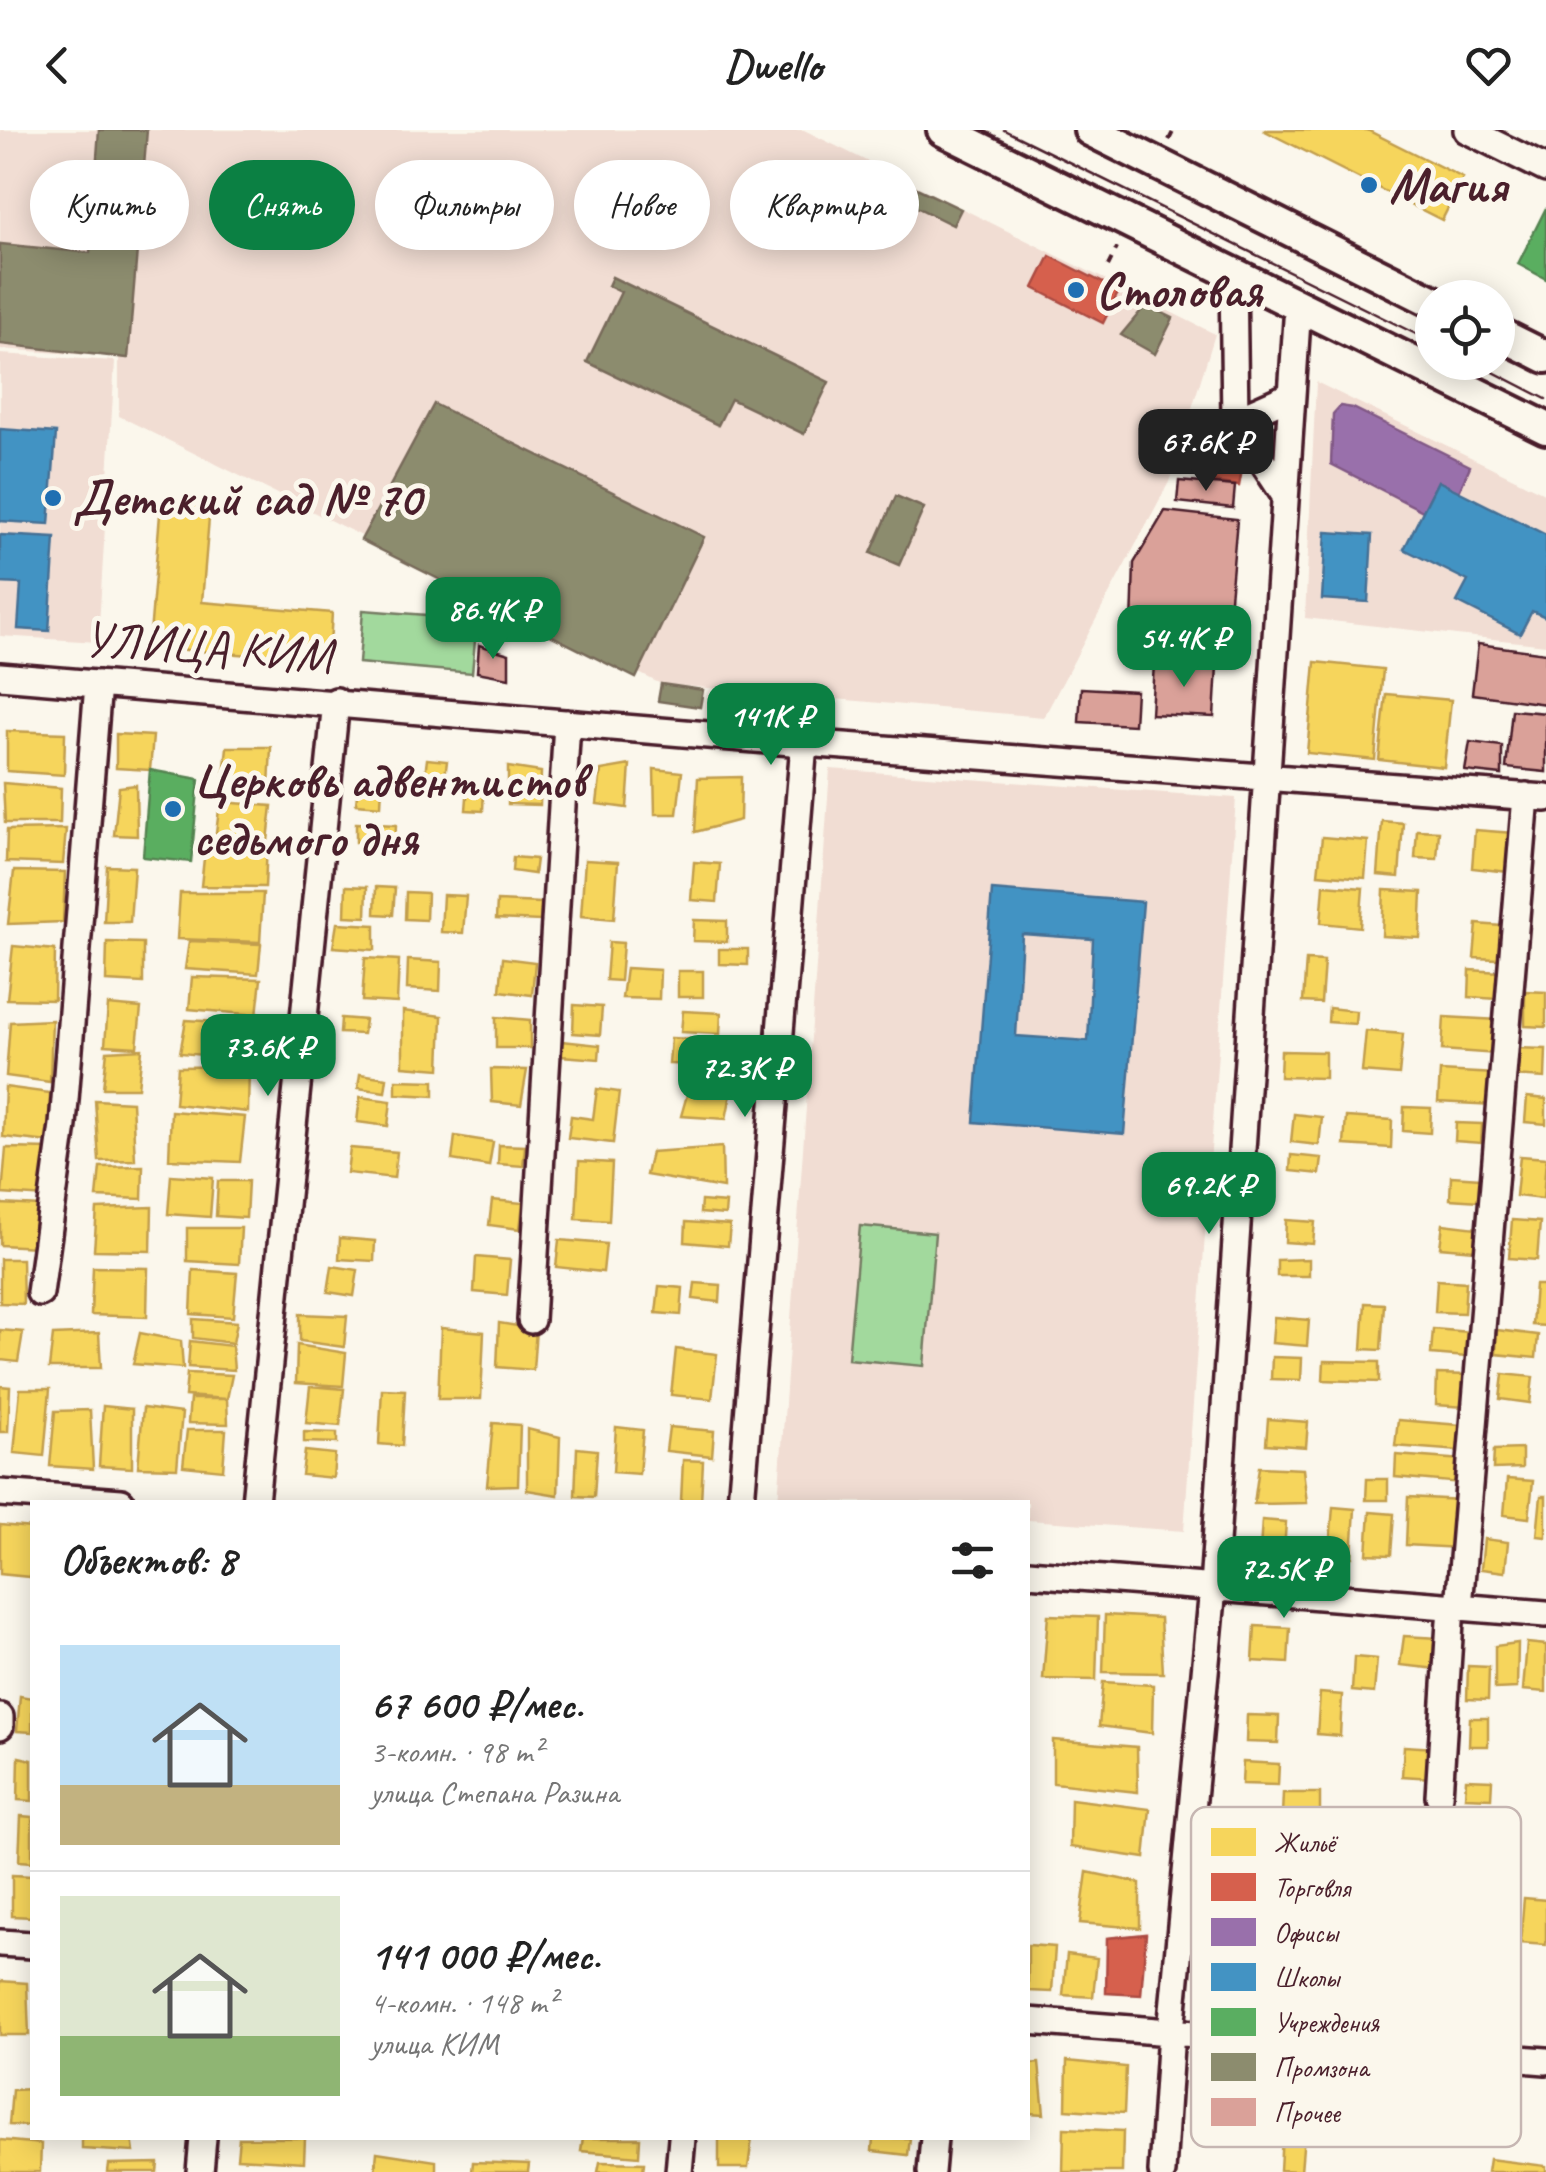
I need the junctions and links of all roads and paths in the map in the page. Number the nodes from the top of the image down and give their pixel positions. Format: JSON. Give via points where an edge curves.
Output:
{"nodes":[{"id":1,"x":943,"y":130,"type":"edge"},
{"id":2,"x":1090,"y":130,"type":"edge"},
{"id":3,"x":1467,"y":130,"type":"edge"},
{"id":4,"x":1138,"y":141,"type":"edge"},
{"id":5,"x":1546,"y":169,"type":"edge"},
{"id":6,"x":1233,"y":274,"type":"junction"},
{"id":7,"x":1415,"y":291,"type":"edge"},
{"id":8,"x":1298,"y":305,"type":"junction"},
{"id":9,"x":1515,"y":342,"type":"edge"},
{"id":10,"x":1546,"y":357,"type":"edge"},
{"id":11,"x":1291,"y":395,"type":"junction"},
{"id":12,"x":1235,"y":420,"type":"junction"},
{"id":13,"x":1546,"y":428,"type":"edge"},
{"id":14,"x":1285,"y":496,"type":"junction"},
{"id":15,"x":0,"y":676,"type":"edge"},
{"id":16,"x":98,"y":684,"type":"junction"},
{"id":17,"x":336,"y":701,"type":"junction"},
{"id":18,"x":567,"y":723,"type":"junction"},
{"id":19,"x":804,"y":743,"type":"junction"},
{"id":20,"x":1269,"y":778,"type":"junction"},
{"id":21,"x":1536,"y":797,"type":"edge"},
{"id":22,"x":40,"y":1293,"type":"dead end"},
{"id":23,"x":531,"y":1320,"type":"dead end"},
{"id":24,"x":0,"y":1493,"type":"edge"},
{"id":25,"x":94,"y":1500,"type":"edge"},
{"id":26,"x":255,"y":1500,"type":"edge"},
{"id":27,"x":741,"y":1500,"type":"edge"},
{"id":28,"x":1030,"y":1573,"type":"edge"},
{"id":29,"x":1213,"y":1588,"type":"junction"},
{"id":30,"x":1455,"y":1607,"type":"junction"},
{"id":31,"x":1546,"y":1614,"type":"edge"},
{"id":32,"x":0,"y":1717,"type":"edge"},
{"id":33,"x":0,"y":1726,"type":"edge"},
{"id":34,"x":1440,"y":1796,"type":"dead end"},
{"id":35,"x":1192,"y":1807,"type":"edge"},
{"id":36,"x":1191,"y":1820,"type":"edge"},
{"id":37,"x":0,"y":1943,"type":"edge"},
{"id":38,"x":30,"y":1946,"type":"edge"},
{"id":39,"x":1030,"y":2020,"type":"edge"},
{"id":40,"x":1171,"y":2031,"type":"junction"},
{"id":41,"x":1191,"y":2033,"type":"edge"},
{"id":42,"x":1521,"y":2059,"type":"edge"},
{"id":43,"x":1546,"y":2061,"type":"edge"},
{"id":44,"x":203,"y":2140,"type":"edge"},
{"id":45,"x":682,"y":2140,"type":"edge"},
{"id":46,"x":934,"y":2140,"type":"edge"},
{"id":47,"x":200,"y":2172,"type":"edge"},
{"id":48,"x":679,"y":2172,"type":"edge"},
{"id":49,"x":931,"y":2172,"type":"edge"},
{"id":50,"x":1162,"y":2172,"type":"edge"}],
"edges":[{"from":1,"to":6,"type":"main road"},
{"from":2,"to":4,"type":"main road"},
{"from":3,"to":5,"type":"street"},
{"from":4,"to":7,"type":"main road"},
{"from":6,"to":8,"type":"main road"},
{"from":6,"to":12,"type":"street"},
{"from":8,"to":11,"type":"street"},
{"from":8,"to":13,"type":"main road"},
{"from":9,"to":10,"type":"main road"},
{"from":11,"to":12,"type":"street"},
{"from":11,"to":14,"type":"street"},
{"from":12,"to":14,"type":"street"},
{"from":14,"to":20,"type":"street"},
{"from":15,"to":16,"type":"street","name":"УЛИЦА КИМ"},
{"from":16,"to":17,"type":"street","name":"УЛИЦА КИМ"},
{"from":16,"to":22,"type":"street","via":[[64,1125]]},
{"from":17,"to":18,"type":"street","name":"УЛИЦА КИМ"},
{"from":17,"to":26,"type":"street"},
{"from":18,"to":19,"type":"street","name":"УЛИЦА КИМ"},
{"from":18,"to":23,"type":"street"},
{"from":19,"to":20,"type":"street","name":"УЛИЦА КИМ"},
{"from":19,"to":27,"type":"street"},
{"from":20,"to":21,"type":"street","name":"УЛИЦА КИМ"},
{"from":20,"to":29,"type":"street"},
{"from":21,"to":30,"type":"street"},
{"from":24,"to":25,"type":"street"},
{"from":28,"to":29,"type":"street"},
{"from":29,"to":30,"type":"street"},
{"from":29,"to":35,"type":"street"},
{"from":30,"to":31,"type":"street"},
{"from":30,"to":34,"type":"street"},
{"from":32,"to":33,"type":"street"},
{"from":36,"to":40,"type":"street"},
{"from":37,"to":38,"type":"street"},
{"from":39,"to":40,"type":"street"},
{"from":40,"to":41,"type":"street"},
{"from":40,"to":50,"type":"street"},
{"from":42,"to":43,"type":"street"},
{"from":44,"to":47,"type":"street"},
{"from":45,"to":48,"type":"street"},
{"from":46,"to":49,"type":"street"}]}
